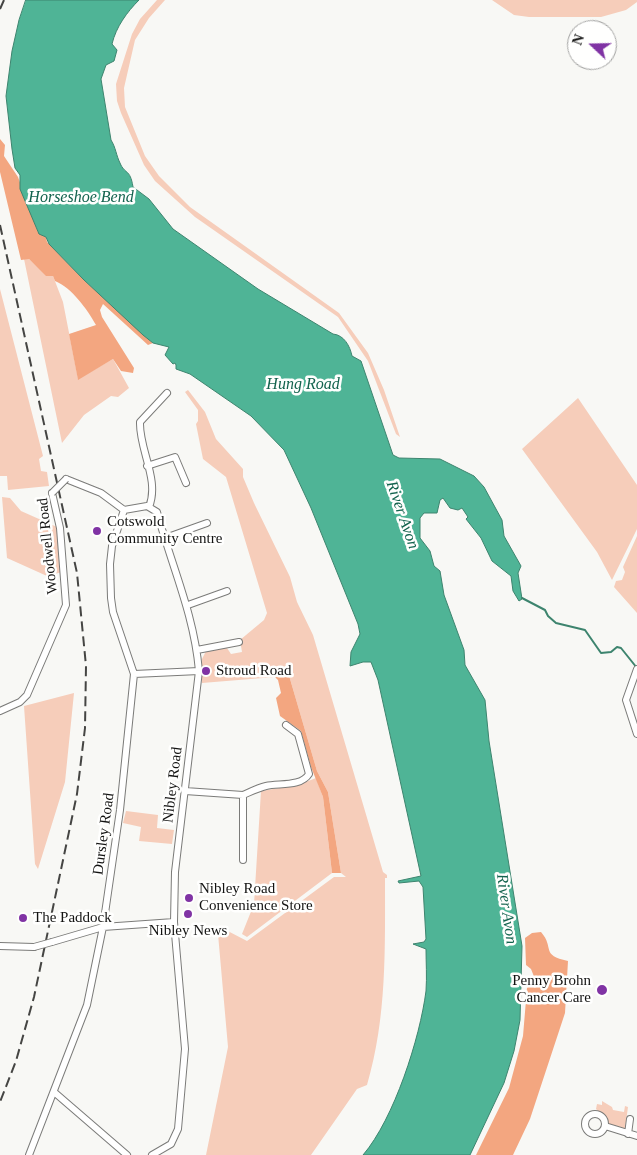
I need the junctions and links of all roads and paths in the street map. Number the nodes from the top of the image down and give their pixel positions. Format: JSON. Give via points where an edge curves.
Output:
{"nodes":[{"id":1,"x":168,"y":393,"type":"dead end"},
{"id":2,"x":160,"y":400,"type":"junction"},
{"id":3,"x":166,"y":406,"type":"dead end"},
{"id":4,"x":148,"y":466,"type":"junction"},
{"id":5,"x":186,"y":483,"type":"dead end"},
{"id":6,"x":149,"y":507,"type":"junction"},
{"id":7,"x":124,"y":510,"type":"junction"},
{"id":8,"x":207,"y":523,"type":"dead end"},
{"id":9,"x":165,"y":538,"type":"junction"},
{"id":10,"x":226,"y":591,"type":"dead end"},
{"id":11,"x":188,"y":605,"type":"junction"},
{"id":12,"x":240,"y":642,"type":"dead end"},
{"id":13,"x":197,"y":650,"type":"junction"},
{"id":14,"x":637,"y":669,"type":"edge"},
{"id":15,"x":199,"y":671,"type":"junction"},
{"id":16,"x":134,"y":674,"type":"junction"},
{"id":17,"x":0,"y":711,"type":"edge"},
{"id":18,"x":286,"y":725,"type":"dead end"},
{"id":19,"x":637,"y":734,"type":"edge"},
{"id":20,"x":185,"y":791,"type":"junction"},
{"id":21,"x":243,"y":795,"type":"junction"},
{"id":22,"x":243,"y":860,"type":"dead end"},
{"id":23,"x":174,"y":922,"type":"junction"},
{"id":24,"x":103,"y":927,"type":"junction"},
{"id":25,"x":0,"y":946,"type":"edge"},
{"id":26,"x":54,"y":1092,"type":"junction"},
{"id":27,"x":630,"y":1119,"type":"dead end"},
{"id":28,"x":605,"y":1126,"type":"dead end"},
{"id":29,"x":628,"y":1134,"type":"junction"},
{"id":30,"x":637,"y":1136,"type":"edge"},
{"id":31,"x":28,"y":1155,"type":"edge"},
{"id":32,"x":127,"y":1155,"type":"edge"},
{"id":33,"x":152,"y":1155,"type":"edge"}],
"edges":[{"from":1,"to":2,"type":"street"},
{"from":2,"to":3,"type":"street"},
{"from":2,"to":4,"type":"street","via":[[142,417],[140,425]]},
{"from":4,"to":5,"type":"street","via":[[175,457]]},
{"from":4,"to":6,"type":"street","via":[[154,491]]},
{"from":6,"to":7,"type":"street"},
{"from":6,"to":9,"type":"street","name":"Nibley Road","via":[[157,512]]},
{"from":7,"to":16,"type":"street","name":"Dursley Road","via":[[112,546],[111,598]]},
{"from":7,"to":17,"type":"street","name":"Woodwell Road","bridge":true,"via":[[101,493],[66,479],[52,493],[60,528],[66,605],[27,695]]},
{"from":8,"to":9,"type":"street"},
{"from":9,"to":11,"type":"street","name":"Nibley Road"},
{"from":10,"to":11,"type":"street"},
{"from":11,"to":13,"type":"street","name":"Nibley Road"},
{"from":12,"to":13,"type":"street"},
{"from":13,"to":15,"type":"street","name":"Nibley Road"},
{"from":14,"to":19,"type":"street","via":[[626,700]]},
{"from":15,"to":16,"type":"street"},
{"from":15,"to":20,"type":"street","name":"Nibley Road"},
{"from":16,"to":24,"type":"street","name":"Dursley Road"},
{"from":18,"to":21,"type":"street","via":[[298,734],[309,774],[306,779],[265,786]]},
{"from":20,"to":21,"type":"street"},
{"from":20,"to":23,"type":"street","name":"Nibley Road","via":[[175,872]]},
{"from":21,"to":22,"type":"street"},
{"from":23,"to":24,"type":"street"},
{"from":23,"to":33,"type":"street","name":"Nibley Road","via":[[185,1049],[175,1137],[171,1144]]},
{"from":24,"to":25,"type":"street","bridge":true,"via":[[34,947]]},
{"from":24,"to":26,"type":"street","name":"Dursley Road","via":[[87,1005]]},
{"from":26,"to":31,"type":"street","name":"Dursley Road"},
{"from":26,"to":32,"type":"street"},
{"from":27,"to":29,"type":"street"},
{"from":28,"to":29,"type":"street"},
{"from":29,"to":30,"type":"street"}]}
